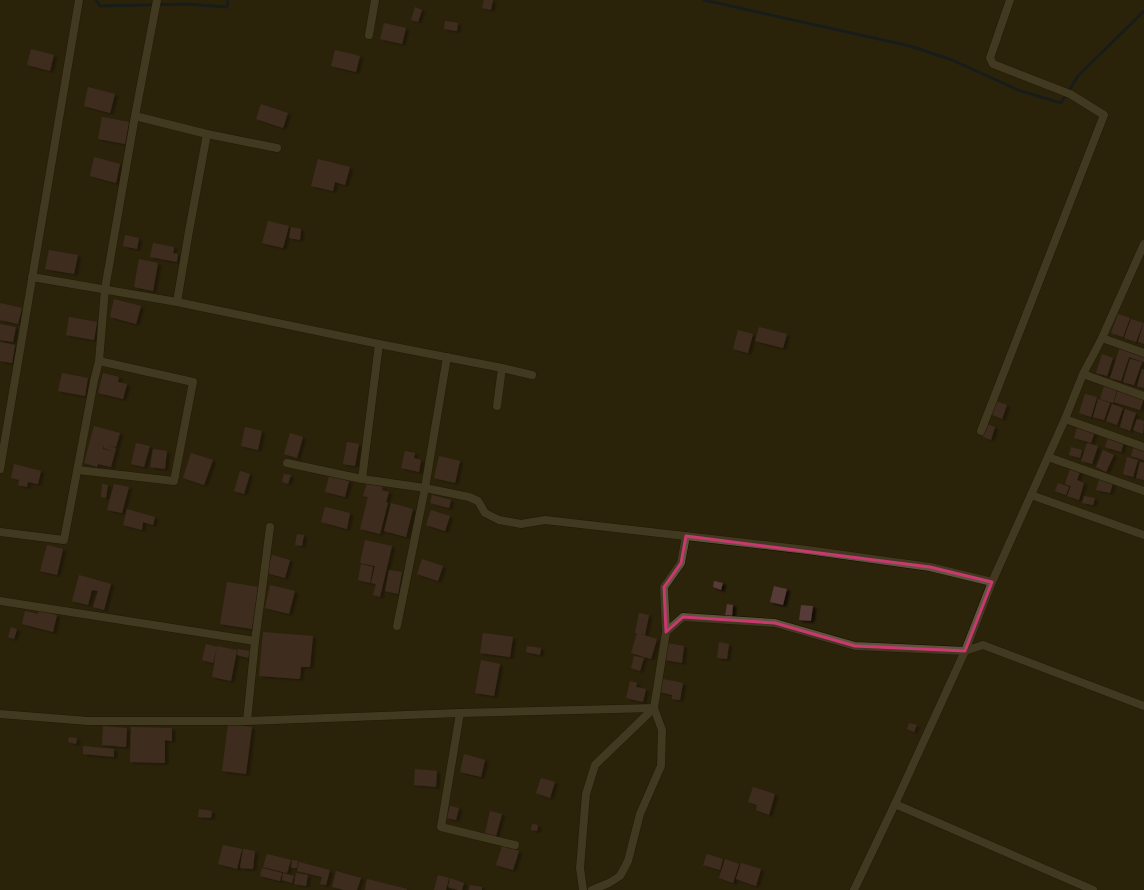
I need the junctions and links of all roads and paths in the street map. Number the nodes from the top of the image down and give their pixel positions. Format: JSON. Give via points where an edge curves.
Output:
{"nodes":[{"id":1,"x":79,"y":0,"type":"edge"},
{"id":2,"x":157,"y":0,"type":"edge"},
{"id":3,"x":375,"y":0,"type":"edge"},
{"id":4,"x":1010,"y":0,"type":"edge"},
{"id":5,"x":369,"y":36,"type":"dead end"},
{"id":6,"x":135,"y":116,"type":"junction"},
{"id":7,"x":207,"y":134,"type":"junction"},
{"id":8,"x":277,"y":148,"type":"dead end"},
{"id":9,"x":1144,"y":244,"type":"edge"},
{"id":10,"x":32,"y":277,"type":"junction"},
{"id":11,"x":105,"y":290,"type":"junction"},
{"id":12,"x":178,"y":302,"type":"junction"},
{"id":13,"x":1102,"y":338,"type":"junction"},
{"id":14,"x":379,"y":344,"type":"junction"},
{"id":15,"x":1144,"y":353,"type":"edge"},
{"id":16,"x":447,"y":357,"type":"junction"},
{"id":17,"x":99,"y":362,"type":"junction"},
{"id":18,"x":502,"y":368,"type":"junction"},
{"id":19,"x":1083,"y":374,"type":"junction"},
{"id":20,"x":532,"y":376,"type":"dead end"},
{"id":21,"x":1144,"y":396,"type":"edge"},
{"id":22,"x":498,"y":406,"type":"dead end"},
{"id":23,"x":1065,"y":419,"type":"junction"},
{"id":24,"x":981,"y":431,"type":"dead end"},
{"id":25,"x":1144,"y":447,"type":"edge"},
{"id":26,"x":1048,"y":457,"type":"junction"},
{"id":27,"x":287,"y":463,"type":"dead end"},
{"id":28,"x":0,"y":469,"type":"edge"},
{"id":29,"x":78,"y":470,"type":"junction"},
{"id":30,"x":362,"y":479,"type":"junction"},
{"id":31,"x":425,"y":488,"type":"junction"},
{"id":32,"x":1144,"y":491,"type":"edge"},
{"id":33,"x":1031,"y":495,"type":"junction"},
{"id":34,"x":270,"y":527,"type":"dead end"},
{"id":35,"x":0,"y":532,"type":"edge"},
{"id":36,"x":686,"y":536,"type":"junction"},
{"id":37,"x":1144,"y":536,"type":"edge"},
{"id":38,"x":992,"y":582,"type":"junction"},
{"id":39,"x":0,"y":601,"type":"edge"},
{"id":40,"x":397,"y":626,"type":"dead end"},
{"id":41,"x":666,"y":632,"type":"junction"},
{"id":42,"x":255,"y":641,"type":"junction"},
{"id":43,"x":965,"y":651,"type":"junction"},
{"id":44,"x":1144,"y":706,"type":"edge"},
{"id":45,"x":654,"y":708,"type":"junction"},
{"id":46,"x":460,"y":712,"type":"junction"},
{"id":47,"x":0,"y":714,"type":"edge"},
{"id":48,"x":247,"y":722,"type":"junction"},
{"id":49,"x":896,"y":804,"type":"junction"},
{"id":50,"x":515,"y":845,"type":"dead end"},
{"id":51,"x":600,"y":889,"type":"edge"},
{"id":52,"x":583,"y":890,"type":"edge"},
{"id":53,"x":854,"y":890,"type":"edge"},
{"id":54,"x":1093,"y":890,"type":"edge"}],
"edges":[{"from":1,"to":10,"type":"street"},
{"from":2,"to":6,"type":"street"},
{"from":3,"to":5,"type":"street"},
{"from":4,"to":24,"type":"street","via":[[990,58],[993,64],[1066,93],[1104,115]]},
{"from":6,"to":7,"type":"street"},
{"from":6,"to":11,"type":"street"},
{"from":7,"to":8,"type":"street"},
{"from":7,"to":12,"type":"street"},
{"from":9,"to":13,"type":"street"},
{"from":10,"to":11,"type":"street"},
{"from":10,"to":28,"type":"street"},
{"from":11,"to":12,"type":"street"},
{"from":11,"to":17,"type":"street"},
{"from":12,"to":14,"type":"street"},
{"from":13,"to":15,"type":"street"},
{"from":13,"to":19,"type":"street"},
{"from":14,"to":16,"type":"street"},
{"from":14,"to":30,"type":"street"},
{"from":16,"to":18,"type":"street"},
{"from":16,"to":31,"type":"street"},
{"from":17,"to":29,"type":"street"},
{"from":17,"to":29,"type":"street","via":[[193,382],[176,473],[174,481]]},
{"from":18,"to":20,"type":"street"},
{"from":18,"to":22,"type":"street"},
{"from":19,"to":21,"type":"street"},
{"from":19,"to":23,"type":"street"},
{"from":23,"to":25,"type":"street"},
{"from":23,"to":26,"type":"street"},
{"from":26,"to":32,"type":"street"},
{"from":26,"to":33,"type":"street"},
{"from":27,"to":30,"type":"street"},
{"from":29,"to":35,"type":"street","via":[[64,540]]},
{"from":30,"to":31,"type":"street"},
{"from":31,"to":36,"type":"street","via":[[478,501],[485,513],[499,520],[521,524],[545,520]]},
{"from":31,"to":40,"type":"street"},
{"from":33,"to":37,"type":"street"},
{"from":33,"to":38,"type":"street"},
{"from":34,"to":42,"type":"street"},
{"from":36,"to":38,"type":"street","via":[[930,567]]},
{"from":36,"to":41,"type":"street","via":[[681,563],[664,587]]},
{"from":38,"to":43,"type":"street"},
{"from":39,"to":42,"type":"street"},
{"from":41,"to":43,"type":"street","via":[[683,617],[775,623],[855,646]]},
{"from":41,"to":45,"type":"street"},
{"from":42,"to":48,"type":"street"},
{"from":43,"to":44,"type":"street","via":[[983,644]]},
{"from":43,"to":49,"type":"street"},
{"from":45,"to":46,"type":"street"},
{"from":45,"to":51,"type":"street","via":[[662,730],[661,766],[640,814],[628,861],[620,876]]},
{"from":45,"to":52,"type":"street","via":[[595,765],[586,794],[580,868]]},
{"from":46,"to":48,"type":"street"},
{"from":46,"to":50,"type":"street","via":[[441,827]]},
{"from":47,"to":48,"type":"street","via":[[88,721]]},
{"from":49,"to":53,"type":"street"},
{"from":49,"to":54,"type":"street"}]}
